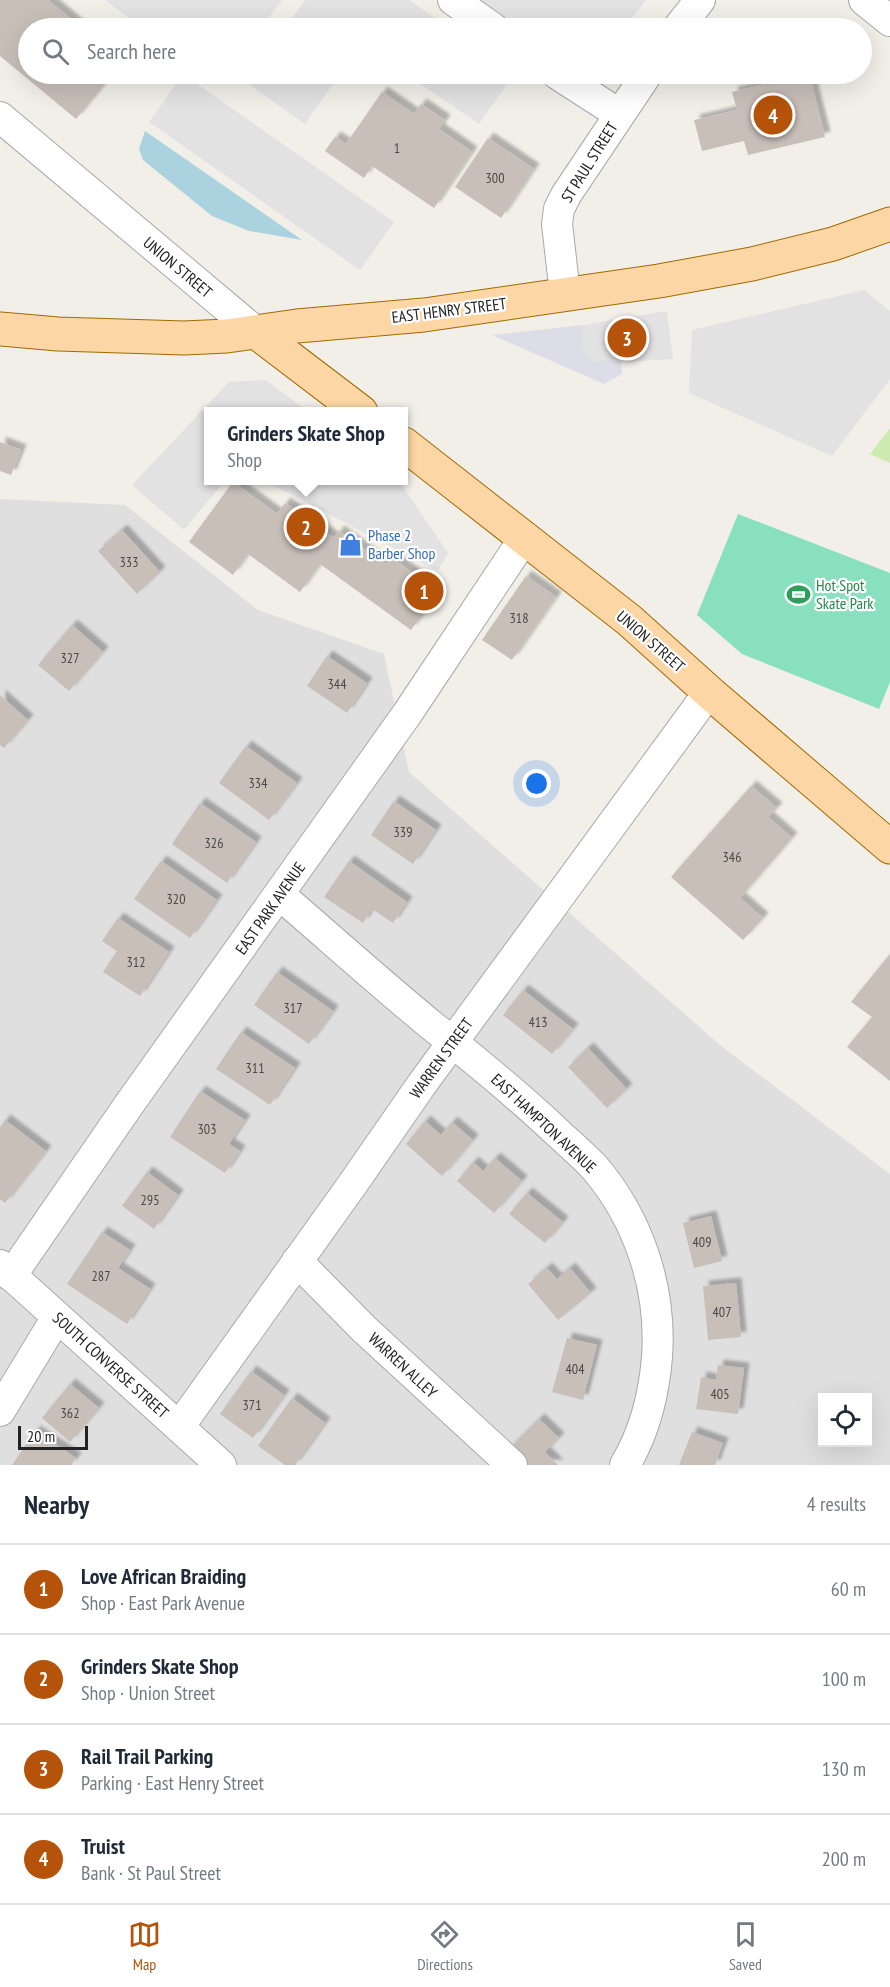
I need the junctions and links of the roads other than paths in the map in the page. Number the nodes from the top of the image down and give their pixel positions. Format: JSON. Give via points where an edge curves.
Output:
{"nodes":[{"id":1,"x":700,"y":0,"type":"edge"},
{"id":2,"x":864,"y":0,"type":"edge"},
{"id":3,"x":686,"y":18,"type":"edge"},
{"id":4,"x":890,"y":21,"type":"edge"},
{"id":5,"x":572,"y":84,"type":"edge"},
{"id":6,"x":640,"y":84,"type":"edge"},
{"id":7,"x":619,"y":114,"type":"junction"},
{"id":8,"x":0,"y":117,"type":"edge"},
{"id":9,"x":890,"y":224,"type":"edge"},
{"id":10,"x":565,"y":294,"type":"junction"},
{"id":11,"x":0,"y":329,"type":"edge"},
{"id":12,"x":256,"y":332,"type":"junction"},
{"id":13,"x":356,"y":407,"type":"edge"},
{"id":14,"x":408,"y":447,"type":"edge"},
{"id":15,"x":525,"y":537,"type":"junction"},
{"id":16,"x":709,"y":692,"type":"junction"},
{"id":17,"x":890,"y":847,"type":"edge"},
{"id":18,"x":280,"y":895,"type":"junction"},
{"id":19,"x":453,"y":1042,"type":"junction"},
{"id":20,"x":297,"y":1261,"type":"junction"},
{"id":21,"x":6,"y":1271,"type":"edge"},
{"id":22,"x":57,"y":1317,"type":"junction"},
{"id":23,"x":0,"y":1411,"type":"edge"},
{"id":24,"x":179,"y":1427,"type":"junction"},
{"id":25,"x":221,"y":1465,"type":"edge"},
{"id":26,"x":512,"y":1465,"type":"edge"},
{"id":27,"x":624,"y":1465,"type":"edge"}],
"edges":[{"from":1,"to":3,"type":"street"},
{"from":2,"to":4,"type":"street"},
{"from":5,"to":7,"type":"street"},
{"from":6,"to":7,"type":"street","name":"ST PAUL STREET"},
{"from":7,"to":10,"type":"street","name":"ST PAUL STREET","via":[[559,209],[557,224]]},
{"from":8,"to":12,"type":"street","name":"UNION STREET"},
{"from":9,"to":10,"type":"main road","name":"EAST HENRY STREET","via":[[752,264]]},
{"from":10,"to":12,"type":"main road","name":"EAST HENRY STREET","via":[[424,315]]},
{"from":11,"to":12,"type":"main road","name":"EAST HENRY STREET","via":[[184,338]]},
{"from":12,"to":13,"type":"main road","name":"UNION STREET"},
{"from":14,"to":15,"type":"main road","name":"UNION STREET"},
{"from":15,"to":16,"type":"main road","name":"UNION STREET"},
{"from":15,"to":18,"type":"street","name":"EAST PARK AVENUE"},
{"from":16,"to":17,"type":"main road","name":"UNION STREET"},
{"from":16,"to":19,"type":"street","name":"WARREN STREET"},
{"from":18,"to":19,"type":"street","name":"EAST HAMPTON AVENUE"},
{"from":18,"to":21,"type":"street","name":"EAST PARK AVENUE"},
{"from":19,"to":20,"type":"street","name":"WARREN STREET"},
{"from":19,"to":27,"type":"street","name":"EAST HAMPTON AVENUE","via":[[524,1100],[594,1167],[622,1205],[642,1247],[654,1291],[658,1348],[655,1383],[644,1422]]},
{"from":20,"to":24,"type":"street","name":"WARREN STREET"},
{"from":20,"to":26,"type":"street","name":"WARREN ALLEY","via":[[364,1329]]},
{"from":21,"to":22,"type":"street","name":"SOUTH CONVERSE STREET"},
{"from":22,"to":23,"type":"street"},
{"from":22,"to":24,"type":"street","name":"SOUTH CONVERSE STREET"},
{"from":24,"to":25,"type":"street","name":"SOUTH CONVERSE STREET"}]}
